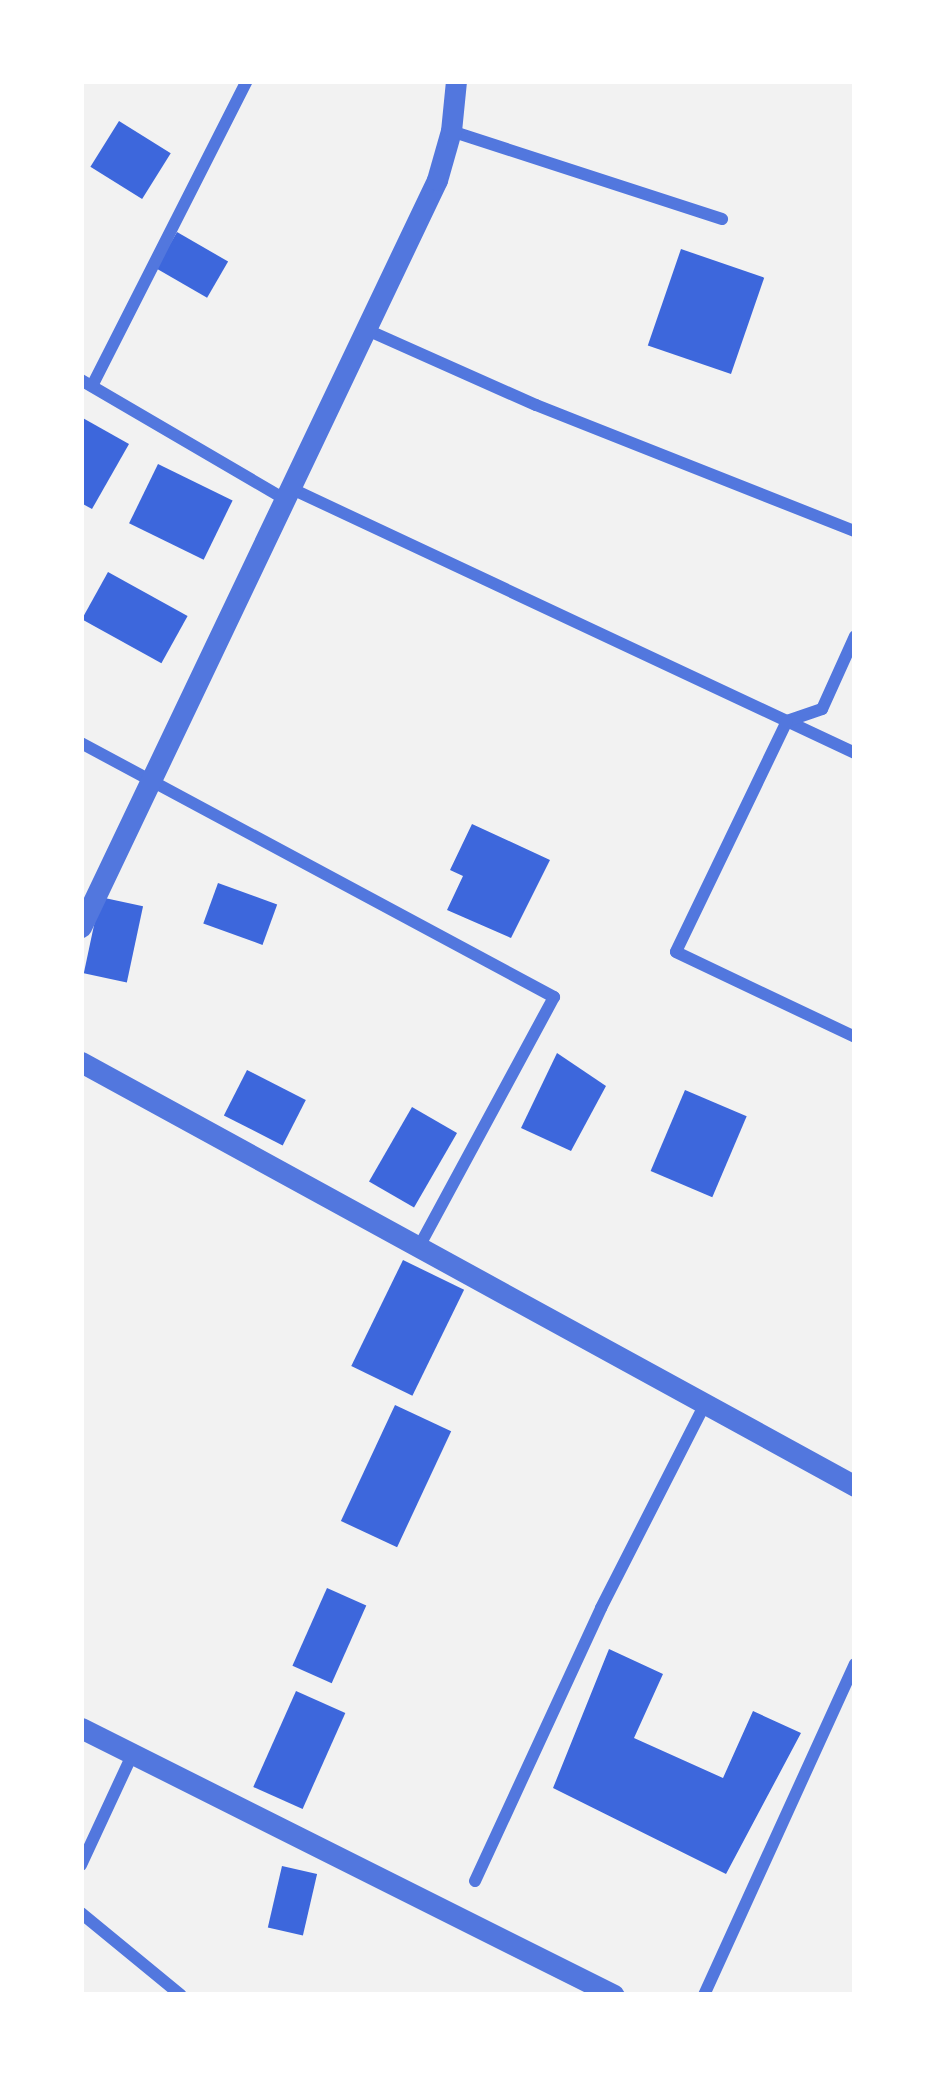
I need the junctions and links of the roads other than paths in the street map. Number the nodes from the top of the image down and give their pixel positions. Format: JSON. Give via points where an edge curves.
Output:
{"nodes":[{"id":1,"x":248,"y":81,"type":"edge"},
{"id":2,"x":456,"y":81,"type":"edge"},
{"id":3,"x":451,"y":131,"type":"junction"},
{"id":4,"x":722,"y":219,"type":"dead end"},
{"id":5,"x":365,"y":329,"type":"junction"},
{"id":6,"x":87,"y":383,"type":"edge"},
{"id":7,"x":287,"y":494,"type":"junction"},
{"id":8,"x":855,"y":531,"type":"edge"},
{"id":9,"x":855,"y":636,"type":"edge"},
{"id":10,"x":788,"y":721,"type":"junction"},
{"id":11,"x":81,"y":743,"type":"edge"},
{"id":12,"x":855,"y":753,"type":"edge"},
{"id":13,"x":152,"y":779,"type":"junction"},
{"id":14,"x":81,"y":927,"type":"edge"},
{"id":15,"x":855,"y":1037,"type":"edge"},
{"id":16,"x":81,"y":1062,"type":"edge"},
{"id":17,"x":419,"y":1247,"type":"junction"},
{"id":18,"x":705,"y":1404,"type":"junction"},
{"id":19,"x":855,"y":1486,"type":"edge"},
{"id":20,"x":855,"y":1664,"type":"edge"},
{"id":21,"x":81,"y":1728,"type":"edge"},
{"id":22,"x":133,"y":1753,"type":"junction"},
{"id":23,"x":81,"y":1865,"type":"edge"},
{"id":24,"x":475,"y":1881,"type":"dead end"},
{"id":25,"x":81,"y":1913,"type":"edge"},
{"id":26,"x":181,"y":1995,"type":"edge"},
{"id":27,"x":614,"y":1995,"type":"edge"},
{"id":28,"x":704,"y":1995,"type":"edge"}],
"edges":[{"from":1,"to":6,"type":"street"},
{"from":2,"to":3,"type":"street"},
{"from":3,"to":4,"type":"street"},
{"from":3,"to":5,"type":"street"},
{"from":5,"to":7,"type":"street"},
{"from":5,"to":8,"type":"street"},
{"from":6,"to":7,"type":"street"},
{"from":7,"to":10,"type":"street"},
{"from":7,"to":13,"type":"street"},
{"from":9,"to":10,"type":"street","via":[[822,709]]},
{"from":10,"to":12,"type":"street"},
{"from":10,"to":15,"type":"street","via":[[676,952]]},
{"from":11,"to":13,"type":"street"},
{"from":13,"to":14,"type":"street"},
{"from":13,"to":17,"type":"street","via":[[554,997]]},
{"from":16,"to":17,"type":"street"},
{"from":17,"to":18,"type":"street"},
{"from":18,"to":19,"type":"street"},
{"from":18,"to":24,"type":"street"},
{"from":20,"to":28,"type":"street"},
{"from":21,"to":22,"type":"street"},
{"from":22,"to":23,"type":"street"},
{"from":22,"to":27,"type":"street"},
{"from":25,"to":26,"type":"street"}]}
